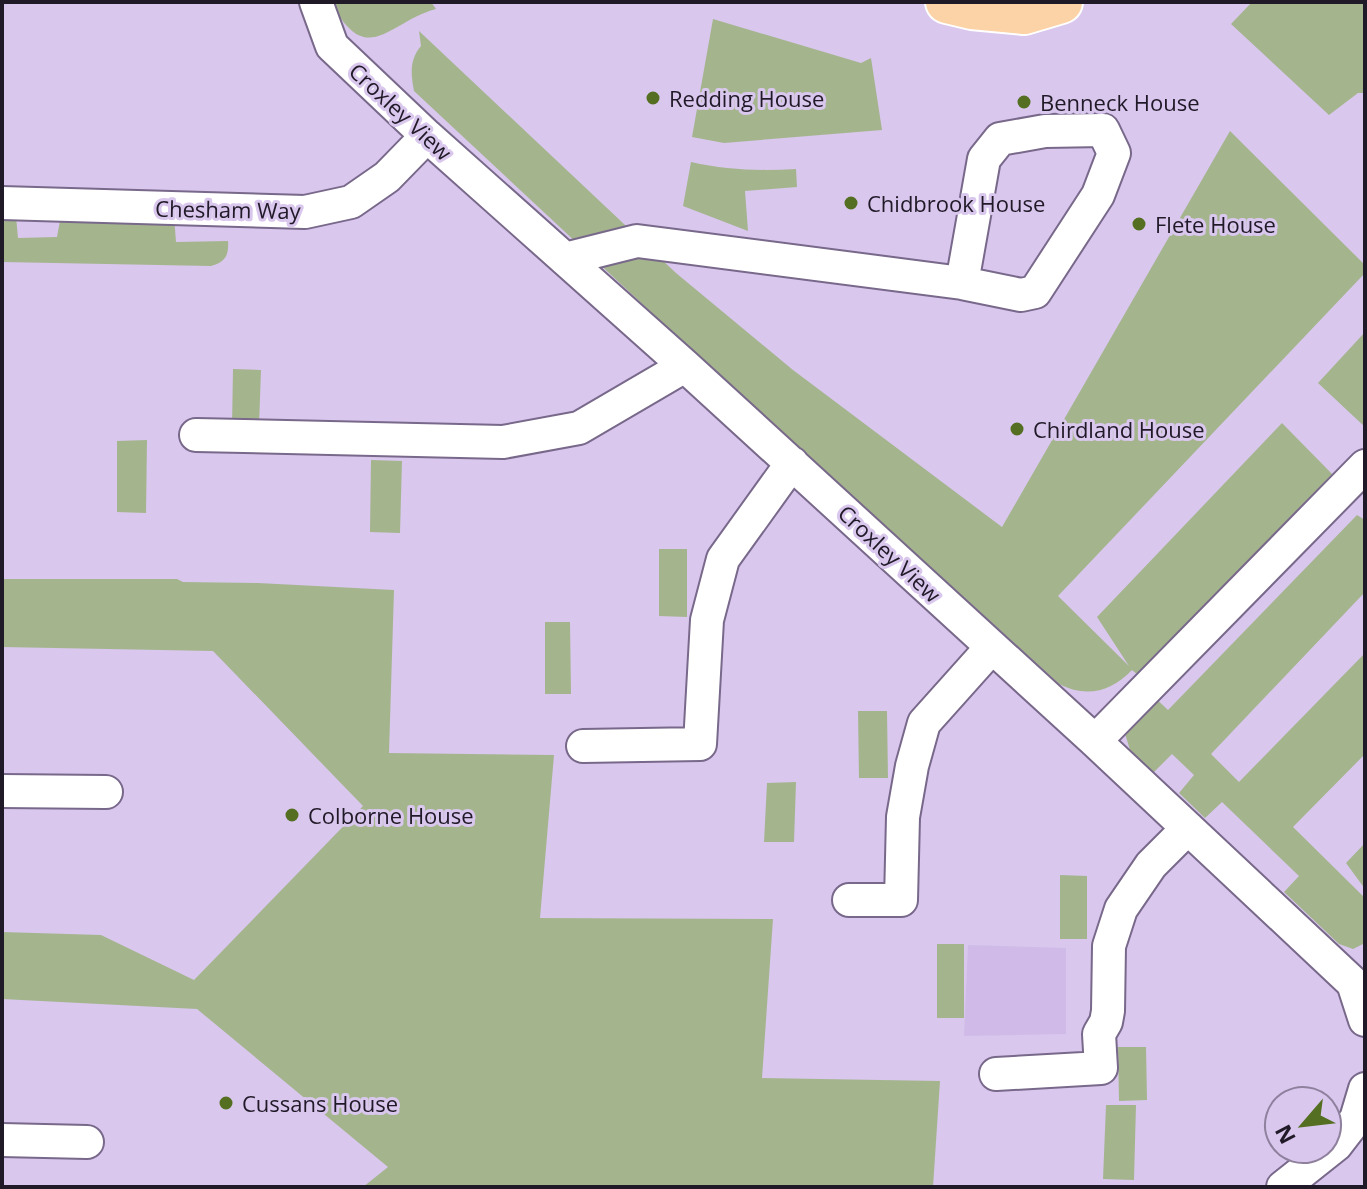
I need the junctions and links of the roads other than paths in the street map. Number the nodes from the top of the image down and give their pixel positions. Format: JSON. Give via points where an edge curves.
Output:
{"nodes":[{"id":1,"x":316,"y":2,"type":"edge"},
{"id":2,"x":947,"y":2,"type":"edge"},
{"id":3,"x":1061,"y":2,"type":"edge"},
{"id":4,"x":427,"y":136,"type":"junction"},
{"id":5,"x":2,"y":203,"type":"edge"},
{"id":6,"x":565,"y":259,"type":"junction"},
{"id":7,"x":962,"y":283,"type":"junction"},
{"id":8,"x":685,"y":366,"type":"junction"},
{"id":9,"x":196,"y":435,"type":"dead end"},
{"id":10,"x":792,"y":463,"type":"junction"},
{"id":11,"x":1365,"y":466,"type":"edge"},
{"id":12,"x":992,"y":647,"type":"junction"},
{"id":13,"x":1095,"y":741,"type":"junction"},
{"id":14,"x":583,"y":746,"type":"dead end"},
{"id":15,"x":2,"y":791,"type":"edge"},
{"id":16,"x":106,"y":792,"type":"dead end"},
{"id":17,"x":1188,"y":828,"type":"junction"},
{"id":18,"x":849,"y":900,"type":"dead end"},
{"id":19,"x":1359,"y":977,"type":"edge"},
{"id":20,"x":1365,"y":1020,"type":"edge"},
{"id":21,"x":996,"y":1074,"type":"dead end"},
{"id":22,"x":1365,"y":1089,"type":"edge"},
{"id":23,"x":2,"y":1140,"type":"edge"},
{"id":24,"x":87,"y":1142,"type":"dead end"},
{"id":25,"x":1283,"y":1187,"type":"edge"}],
"edges":[{"from":1,"to":4,"type":"street","name":"Croxley View","via":[[332,46]]},
{"from":2,"to":3,"type":"main road","via":[[1024,13]]},
{"from":4,"to":5,"type":"street","name":"Chesham Way","via":[[387,177],[351,202],[305,212]]},
{"from":4,"to":6,"type":"street","name":"Croxley View"},
{"from":6,"to":7,"type":"street","via":[[637,241]]},
{"from":6,"to":8,"type":"street","name":"Croxley View"},
{"from":7,"to":7,"type":"street","via":[[1021,295],[1035,292],[1098,195],[1114,153],[1103,130],[1045,131],[1000,139],[984,159]]},
{"from":8,"to":9,"type":"street","via":[[579,428],[503,442]]},
{"from":8,"to":10,"type":"street","name":"Croxley View"},
{"from":10,"to":12,"type":"street","name":"Croxley View"},
{"from":10,"to":14,"type":"street","via":[[723,559],[707,620],[700,744]]},
{"from":11,"to":13,"type":"street"},
{"from":12,"to":13,"type":"street","name":"Croxley View"},
{"from":12,"to":18,"type":"street","via":[[924,723],[903,817],[901,900]]},
{"from":13,"to":17,"type":"street","name":"Croxley View"},
{"from":15,"to":16,"type":"street"},
{"from":17,"to":19,"type":"street","name":"Croxley View"},
{"from":17,"to":21,"type":"street","via":[[1151,865],[1121,909],[1109,946],[1108,1011],[1099,1034],[1101,1068]]},
{"from":19,"to":20,"type":"street","name":"Croxley View"},
{"from":22,"to":25,"type":"street","via":[[1356,1119],[1336,1145]]},
{"from":23,"to":24,"type":"street"}]}
